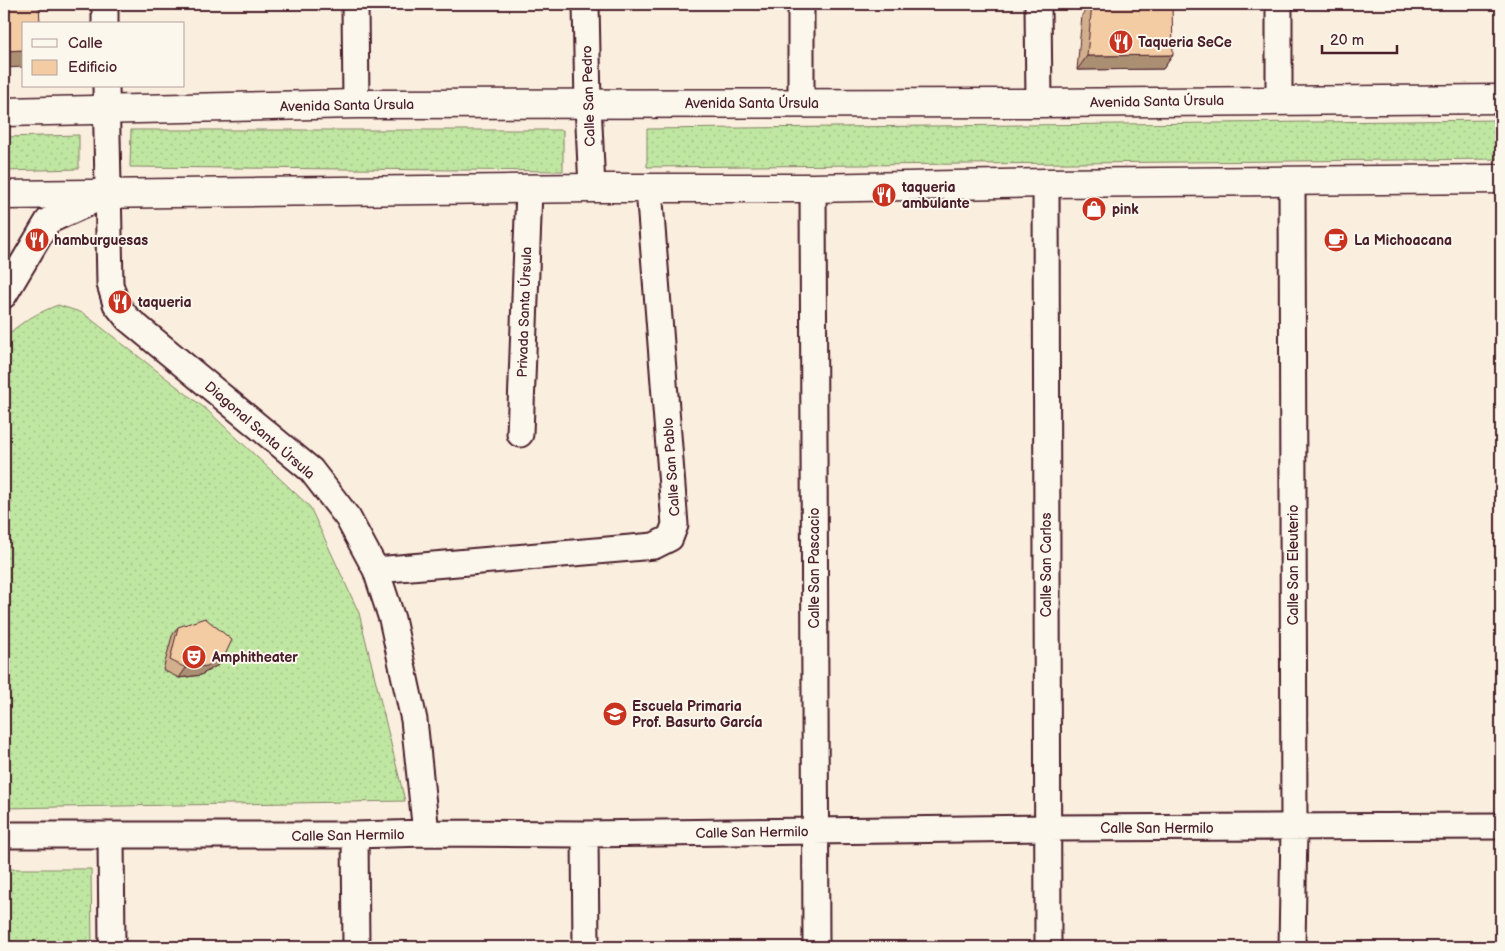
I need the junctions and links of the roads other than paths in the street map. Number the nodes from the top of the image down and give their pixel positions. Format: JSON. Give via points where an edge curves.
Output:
{"nodes":[{"id":1,"x":105,"y":4,"type":"edge"},
{"id":2,"x":355,"y":4,"type":"edge"},
{"id":3,"x":586,"y":4,"type":"edge"},
{"id":4,"x":801,"y":4,"type":"edge"},
{"id":5,"x":1038,"y":4,"type":"edge"},
{"id":6,"x":1279,"y":4,"type":"edge"},
{"id":7,"x":105,"y":22,"type":"edge"},
{"id":8,"x":106,"y":98,"type":"edge"},
{"id":9,"x":1279,"y":99,"type":"junction"},
{"id":10,"x":1501,"y":99,"type":"edge"},
{"id":11,"x":801,"y":102,"type":"junction"},
{"id":12,"x":1039,"y":102,"type":"junction"},
{"id":13,"x":356,"y":104,"type":"junction"},
{"id":14,"x":588,"y":104,"type":"junction"},
{"id":15,"x":4,"y":112,"type":"edge"},
{"id":16,"x":1501,"y":179,"type":"edge"},
{"id":17,"x":1292,"y":182,"type":"junction"},
{"id":18,"x":1046,"y":183,"type":"junction"},
{"id":19,"x":592,"y":188,"type":"junction"},
{"id":20,"x":649,"y":188,"type":"junction"},
{"id":21,"x":813,"y":188,"type":"junction"},
{"id":22,"x":528,"y":190,"type":"junction"},
{"id":23,"x":108,"y":194,"type":"junction"},
{"id":24,"x":4,"y":195,"type":"edge"},
{"id":25,"x":4,"y":295,"type":"edge"},
{"id":26,"x":520,"y":434,"type":"dead end"},
{"id":27,"x":376,"y":570,"type":"junction"},
{"id":28,"x":1501,"y":826,"type":"edge"},
{"id":29,"x":1046,"y":828,"type":"junction"},
{"id":30,"x":1294,"y":828,"type":"junction"},
{"id":31,"x":815,"y":832,"type":"junction"},
{"id":32,"x":426,"y":833,"type":"junction"},
{"id":33,"x":585,"y":834,"type":"junction"},
{"id":34,"x":4,"y":835,"type":"edge"},
{"id":35,"x":355,"y":835,"type":"junction"},
{"id":36,"x":112,"y":836,"type":"junction"},
{"id":37,"x":112,"y":947,"type":"edge"},
{"id":38,"x":356,"y":947,"type":"edge"},
{"id":39,"x":586,"y":947,"type":"edge"},
{"id":40,"x":816,"y":947,"type":"edge"},
{"id":41,"x":1048,"y":947,"type":"edge"},
{"id":42,"x":1292,"y":947,"type":"edge"}],
"edges":[{"from":1,"to":7,"type":"street"},
{"from":2,"to":13,"type":"street"},
{"from":3,"to":14,"type":"street","name":"Calle San Pedro"},
{"from":4,"to":11,"type":"street"},
{"from":5,"to":12,"type":"street"},
{"from":6,"to":9,"type":"street"},
{"from":8,"to":13,"type":"street","name":"Avenida Santa Úrsula"},
{"from":8,"to":15,"type":"street","name":"Avenida Santa Úrsula"},
{"from":8,"to":23,"type":"street","name":"Diagonal Santa Úrsula"},
{"from":9,"to":10,"type":"street","name":"Avenida Santa Úrsula"},
{"from":9,"to":12,"type":"street","name":"Avenida Santa Úrsula"},
{"from":11,"to":12,"type":"street","name":"Avenida Santa Úrsula"},
{"from":11,"to":14,"type":"street","name":"Avenida Santa Úrsula"},
{"from":13,"to":14,"type":"street","name":"Avenida Santa Úrsula"},
{"from":14,"to":19,"type":"street","name":"Calle San Pedro"},
{"from":16,"to":17,"type":"street"},
{"from":17,"to":18,"type":"street"},
{"from":17,"to":30,"type":"street","name":"Calle San Eleuterio"},
{"from":18,"to":21,"type":"street"},
{"from":18,"to":29,"type":"street","name":"Calle San Carlos"},
{"from":19,"to":20,"type":"street"},
{"from":19,"to":22,"type":"street"},
{"from":20,"to":21,"type":"street"},
{"from":20,"to":27,"type":"street","name":"Calle San Pablo","via":[[675,525],[670,538],[654,546]]},
{"from":21,"to":31,"type":"street","name":"Calle San Pascacio"},
{"from":22,"to":23,"type":"street"},
{"from":22,"to":26,"type":"street","name":"Privada Santa Úrsula"},
{"from":23,"to":24,"type":"street"},
{"from":23,"to":25,"type":"street","via":[[48,221]]},
{"from":23,"to":27,"type":"street","name":"Diagonal Santa Úrsula","via":[[110,284],[116,304],[128,319],[311,470],[348,518]]},
{"from":27,"to":32,"type":"street","name":"Diagonal Santa Úrsula","via":[[392,619],[414,720]]},
{"from":28,"to":30,"type":"street","name":"Calle San Hermilo"},
{"from":29,"to":30,"type":"street","name":"Calle San Hermilo"},
{"from":29,"to":31,"type":"street","name":"Calle San Hermilo"},
{"from":29,"to":41,"type":"street","name":"Calle San Carlos"},
{"from":30,"to":42,"type":"street","name":"Calle San Eleuterio"},
{"from":31,"to":33,"type":"street","name":"Calle San Hermilo"},
{"from":31,"to":40,"type":"street","name":"Calle San Pascacio"},
{"from":32,"to":33,"type":"street","name":"Calle San Hermilo"},
{"from":32,"to":35,"type":"street","name":"Calle San Hermilo"},
{"from":33,"to":39,"type":"street"},
{"from":34,"to":36,"type":"street","name":"Calle San Hermilo"},
{"from":35,"to":36,"type":"street","name":"Calle San Hermilo"},
{"from":35,"to":38,"type":"street"},
{"from":36,"to":37,"type":"street"}]}
